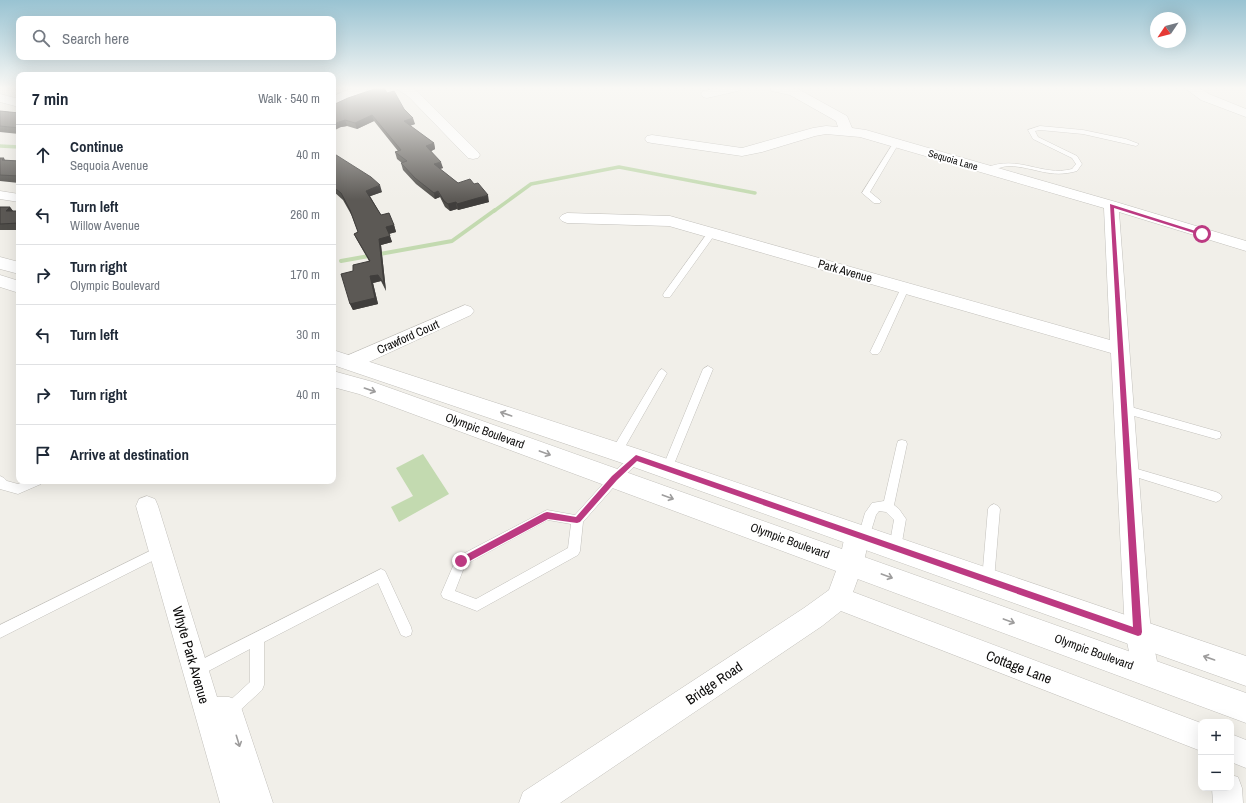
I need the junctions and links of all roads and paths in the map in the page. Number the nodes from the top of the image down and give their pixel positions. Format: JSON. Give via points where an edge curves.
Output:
{"nodes":[{"id":1,"x":444,"y":125,"type":"edge"},
{"id":2,"x":844,"y":125,"type":"edge"},
{"id":3,"x":846,"y":131,"type":"junction"},
{"id":4,"x":652,"y":139,"type":"dead end"},
{"id":5,"x":896,"y":143,"type":"junction"},
{"id":6,"x":1136,"y":144,"type":"dead end"},
{"id":7,"x":473,"y":155,"type":"dead end"},
{"id":8,"x":987,"y":170,"type":"junction"},
{"id":9,"x":0,"y":195,"type":"edge"},
{"id":10,"x":16,"y":198,"type":"edge"},
{"id":11,"x":877,"y":201,"type":"dead end"},
{"id":12,"x":1111,"y":205,"type":"junction"},
{"id":13,"x":567,"y":218,"type":"dead end"},
{"id":14,"x":712,"y":233,"type":"junction"},
{"id":15,"x":1246,"y":246,"type":"edge"},
{"id":16,"x":0,"y":263,"type":"edge"},
{"id":17,"x":16,"y":267,"type":"edge"},
{"id":18,"x":0,"y":281,"type":"edge"},
{"id":19,"x":16,"y":286,"type":"edge"},
{"id":20,"x":905,"y":288,"type":"junction"},
{"id":21,"x":667,"y":295,"type":"dead end"},
{"id":22,"x":466,"y":311,"type":"dead end"},
{"id":23,"x":1120,"y":349,"type":"junction"},
{"id":24,"x":875,"y":352,"type":"dead end"},
{"id":25,"x":342,"y":359,"type":"edge"},
{"id":26,"x":708,"y":369,"type":"dead end"},
{"id":27,"x":662,"y":373,"type":"dead end"},
{"id":28,"x":336,"y":380,"type":"edge"},
{"id":29,"x":1124,"y":409,"type":"junction"},
{"id":30,"x":1216,"y":435,"type":"dead end"},
{"id":31,"x":902,"y":444,"type":"dead end"},
{"id":32,"x":626,"y":455,"type":"junction"},
{"id":33,"x":667,"y":469,"type":"junction"},
{"id":34,"x":1127,"y":470,"type":"junction"},
{"id":35,"x":615,"y":478,"type":"junction"},
{"id":36,"x":30,"y":484,"type":"edge"},
{"id":37,"x":1,"y":486,"type":"edge"},
{"id":38,"x":1216,"y":497,"type":"dead end"},
{"id":39,"x":147,"y":506,"type":"dead end"},
{"id":40,"x":888,"y":507,"type":"junction"},
{"id":41,"x":994,"y":509,"type":"dead end"},
{"id":42,"x":577,"y":520,"type":"junction"},
{"id":43,"x":860,"y":536,"type":"junction"},
{"id":44,"x":895,"y":548,"type":"junction"},
{"id":45,"x":160,"y":552,"type":"junction"},
{"id":46,"x":851,"y":563,"type":"junction"},
{"id":47,"x":988,"y":580,"type":"junction"},
{"id":48,"x":838,"y":598,"type":"junction"},
{"id":49,"x":406,"y":631,"type":"dead end"},
{"id":50,"x":0,"y":632,"type":"edge"},
{"id":51,"x":1138,"y":632,"type":"junction"},
{"id":52,"x":257,"y":638,"type":"junction"},
{"id":53,"x":196,"y":670,"type":"junction"},
{"id":54,"x":1146,"y":671,"type":"junction"},
{"id":55,"x":1246,"y":671,"type":"edge"},
{"id":56,"x":1246,"y":708,"type":"edge"},
{"id":57,"x":218,"y":711,"type":"junction"},
{"id":58,"x":1198,"y":736,"type":"edge"},
{"id":59,"x":1234,"y":749,"type":"edge"},
{"id":60,"x":1246,"y":754,"type":"edge"},
{"id":61,"x":1227,"y":791,"type":"edge"},
{"id":62,"x":235,"y":803,"type":"edge"},
{"id":63,"x":258,"y":803,"type":"edge"},
{"id":64,"x":534,"y":803,"type":"edge"},
{"id":65,"x":1228,"y":803,"type":"edge"}],
"edges":[{"from":1,"to":7,"type":"street"},
{"from":2,"to":3,"type":"street"},
{"from":3,"to":4,"type":"street","name":"Sequoia Lane","via":[[813,132],[742,152]]},
{"from":3,"to":5,"type":"street","name":"Sequoia Lane"},
{"from":5,"to":8,"type":"street","name":"Sequoia Lane"},
{"from":5,"to":11,"type":"lane","via":[[866,193]]},
{"from":6,"to":8,"type":"lane","via":[[1070,131],[1037,128],[1031,130],[1035,138],[1075,157],[1079,164],[1075,170],[1050,172],[1006,165]]},
{"from":8,"to":12,"type":"street","name":"Sequoia Lane"},
{"from":9,"to":10,"type":"street"},
{"from":12,"to":15,"type":"street","name":"Sequoia Lane"},
{"from":12,"to":23,"type":"street"},
{"from":13,"to":14,"type":"street","name":"Park Avenue","via":[[670,221]]},
{"from":14,"to":20,"type":"street","name":"Park Avenue"},
{"from":14,"to":21,"type":"lane"},
{"from":16,"to":17,"type":"main road"},
{"from":18,"to":19,"type":"main road"},
{"from":20,"to":23,"type":"street","name":"Park Avenue"},
{"from":20,"to":24,"type":"lane"},
{"from":22,"to":25,"type":"street","name":"Crawford Court"},
{"from":23,"to":29,"type":"street"},
{"from":32,"to":25,"type":"main road","name":"Olympic Boulevard","one_way":true},
{"from":26,"to":33,"type":"lane"},
{"from":27,"to":32,"type":"lane"},
{"from":28,"to":35,"type":"main road","name":"Olympic Boulevard","one_way":true},
{"from":29,"to":30,"type":"lane"},
{"from":29,"to":34,"type":"street"},
{"from":31,"to":40,"type":"lane"},
{"from":32,"to":33,"type":"main road","name":"Olympic Boulevard"},
{"from":32,"to":35,"type":"lane"},
{"from":33,"to":43,"type":"main road","name":"Olympic Boulevard"},
{"from":34,"to":38,"type":"lane"},
{"from":34,"to":51,"type":"street"},
{"from":35,"to":42,"type":"lane"},
{"from":35,"to":46,"type":"main road","name":"Olympic Boulevard","one_way":true},
{"from":36,"to":37,"type":"lane","via":[[18,489]]},
{"from":39,"to":45,"type":"street","name":"Whyte Park Avenue"},
{"from":40,"to":43,"type":"lane","via":[[876,506]]},
{"from":40,"to":44,"type":"lane","via":[[894,510],[900,520]]},
{"from":41,"to":47,"type":"lane"},
{"from":42,"to":42,"type":"lane","via":[[574,551],[477,605],[447,594],[461,561],[547,515]]},
{"from":43,"to":44,"type":"main road","name":"Olympic Boulevard"},
{"from":43,"to":46,"type":"street"},
{"from":44,"to":47,"type":"main road","name":"Olympic Boulevard"},
{"from":45,"to":50,"type":"lane"},
{"from":45,"to":53,"type":"street","name":"Whyte Park Avenue"},
{"from":46,"to":48,"type":"street"},
{"from":46,"to":54,"type":"main road","name":"Olympic Boulevard","one_way":true},
{"from":47,"to":51,"type":"main road","name":"Olympic Boulevard"},
{"from":48,"to":58,"type":"street","name":"Cottage Lane"},
{"from":48,"to":64,"type":"street","name":"Bridge Road"},
{"from":49,"to":52,"type":"lane","via":[[381,575]]},
{"from":51,"to":54,"type":"street"},
{"from":55,"to":51,"type":"main road","name":"Olympic Boulevard","one_way":true},
{"from":52,"to":53,"type":"lane"},
{"from":52,"to":57,"type":"lane","via":[[257,685]]},
{"from":53,"to":57,"type":"street","name":"Whyte Park Avenue"},
{"from":54,"to":56,"type":"main road","name":"Olympic Boulevard"},
{"from":57,"to":62,"type":"street","name":"Whyte Park Avenue"},
{"from":57,"to":63,"type":"street","one_way":true},
{"from":59,"to":60,"type":"street"},
{"from":61,"to":65,"type":"street"}]}
